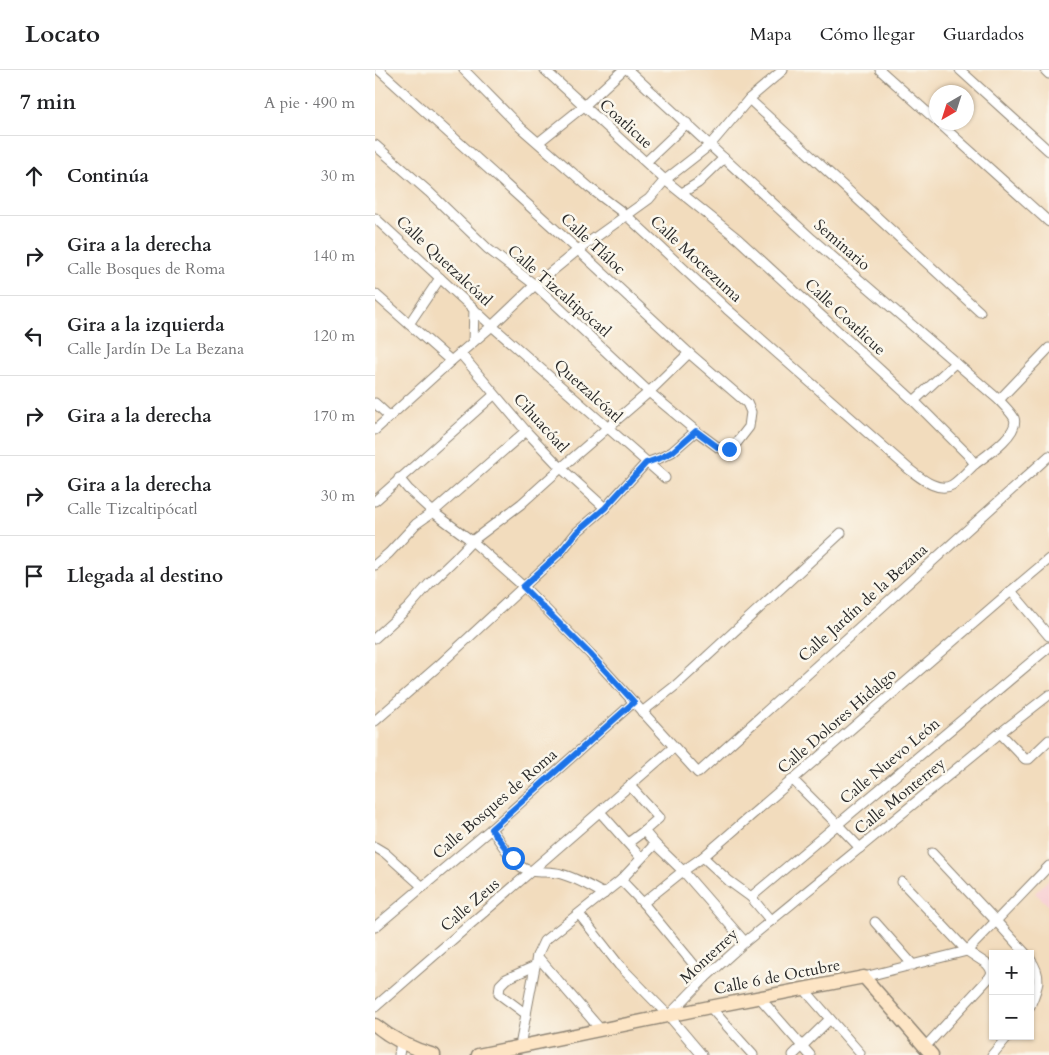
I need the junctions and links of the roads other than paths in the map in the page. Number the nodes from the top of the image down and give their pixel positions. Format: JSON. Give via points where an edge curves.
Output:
{"nodes":[{"id":1,"x":379,"y":70,"type":"edge"},
{"id":2,"x":464,"y":70,"type":"edge"},
{"id":3,"x":545,"y":70,"type":"edge"},
{"id":4,"x":623,"y":70,"type":"edge"},
{"id":5,"x":628,"y":70,"type":"edge"},
{"id":6,"x":783,"y":70,"type":"edge"},
{"id":7,"x":880,"y":70,"type":"edge"},
{"id":8,"x":960,"y":70,"type":"edge"},
{"id":9,"x":1045,"y":70,"type":"edge"},
{"id":10,"x":1049,"y":74,"type":"edge"},
{"id":11,"x":749,"y":98,"type":"junction"},
{"id":12,"x":584,"y":106,"type":"junction"},
{"id":13,"x":929,"y":115,"type":"edge"},
{"id":14,"x":687,"y":123,"type":"junction"},
{"id":15,"x":946,"y":130,"type":"edge"},
{"id":16,"x":539,"y":142,"type":"junction"},
{"id":17,"x":375,"y":145,"type":"edge"},
{"id":18,"x":710,"y":145,"type":"junction"},
{"id":19,"x":658,"y":150,"type":"junction"},
{"id":20,"x":1049,"y":151,"type":"edge"},
{"id":21,"x":724,"y":158,"type":"junction"},
{"id":22,"x":646,"y":162,"type":"junction"},
{"id":23,"x":658,"y":173,"type":"junction"},
{"id":24,"x":665,"y":180,"type":"junction"},
{"id":25,"x":698,"y":183,"type":"junction"},
{"id":26,"x":682,"y":193,"type":"junction"},
{"id":27,"x":693,"y":202,"type":"junction"},
{"id":28,"x":626,"y":215,"type":"junction"},
{"id":29,"x":375,"y":218,"type":"edge"},
{"id":30,"x":1049,"y":222,"type":"edge"},
{"id":31,"x":578,"y":250,"type":"junction"},
{"id":32,"x":440,"y":278,"type":"junction"},
{"id":33,"x":535,"y":285,"type":"junction"},
{"id":34,"x":375,"y":294,"type":"edge"},
{"id":35,"x":474,"y":309,"type":"junction"},
{"id":36,"x":980,"y":312,"type":"dead end"},
{"id":37,"x":409,"y":324,"type":"junction"},
{"id":38,"x":492,"y":326,"type":"junction"},
{"id":39,"x":473,"y":342,"type":"junction"},
{"id":40,"x":1049,"y":348,"type":"edge"},
{"id":41,"x":460,"y":353,"type":"junction"},
{"id":42,"x":689,"y":353,"type":"junction"},
{"id":43,"x":451,"y":361,"type":"junction"},
{"id":44,"x":955,"y":363,"type":"junction"},
{"id":45,"x":649,"y":392,"type":"junction"},
{"id":46,"x":494,"y":394,"type":"junction"},
{"id":47,"x":999,"y":400,"type":"junction"},
{"id":48,"x":914,"y":401,"type":"junction"},
{"id":49,"x":375,"y":403,"type":"edge"},
{"id":50,"x":390,"y":417,"type":"junction"},
{"id":51,"x":607,"y":428,"type":"junction"},
{"id":52,"x":375,"y":430,"type":"edge"},
{"id":53,"x":526,"y":431,"type":"junction"},
{"id":54,"x":696,"y":431,"type":"junction"},
{"id":55,"x":729,"y":449,"type":"joint"},
{"id":56,"x":1049,"y":456,"type":"edge"},
{"id":57,"x":646,"y":463,"type":"junction"},
{"id":58,"x":975,"y":464,"type":"junction"},
{"id":59,"x":561,"y":468,"type":"junction"},
{"id":60,"x":399,"y":478,"type":"junction"},
{"id":61,"x":665,"y":478,"type":"dead end"},
{"id":62,"x":375,"y":501,"type":"edge"},
{"id":63,"x":605,"y":508,"type":"junction"},
{"id":64,"x":433,"y":512,"type":"junction"},
{"id":65,"x":841,"y":533,"type":"dead end"},
{"id":66,"x":473,"y":541,"type":"junction"},
{"id":67,"x":1049,"y":559,"type":"edge"},
{"id":68,"x":375,"y":565,"type":"edge"},
{"id":69,"x":523,"y":587,"type":"junction"},
{"id":70,"x":1011,"y":590,"type":"junction"},
{"id":71,"x":1049,"y":636,"type":"edge"},
{"id":72,"x":375,"y":638,"type":"edge"},
{"id":73,"x":1049,"y":647,"type":"edge"},
{"id":74,"x":1049,"y":695,"type":"edge"},
{"id":75,"x":634,"y":702,"type":"junction"},
{"id":76,"x":642,"y":712,"type":"junction"},
{"id":77,"x":375,"y":721,"type":"edge"},
{"id":78,"x":1000,"y":733,"type":"junction"},
{"id":79,"x":1049,"y":740,"type":"edge"},
{"id":80,"x":674,"y":747,"type":"junction"},
{"id":81,"x":793,"y":780,"type":"junction"},
{"id":82,"x":630,"y":786,"type":"junction"},
{"id":83,"x":600,"y":812,"type":"junction"},
{"id":84,"x":838,"y":825,"type":"junction"},
{"id":85,"x":491,"y":829,"type":"junction"},
{"id":86,"x":644,"y":831,"type":"junction"},
{"id":87,"x":375,"y":840,"type":"edge"},
{"id":88,"x":628,"y":843,"type":"junction"},
{"id":89,"x":655,"y":844,"type":"junction"},
{"id":90,"x":375,"y":847,"type":"edge"},
{"id":91,"x":860,"y":848,"type":"junction"},
{"id":92,"x":385,"y":853,"type":"junction"},
{"id":93,"x":932,"y":853,"type":"dead end"},
{"id":94,"x":703,"y":857,"type":"junction"},
{"id":95,"x":641,"y":858,"type":"junction"},
{"id":96,"x":1049,"y":866,"type":"edge"},
{"id":97,"x":531,"y":871,"type":"junction"},
{"id":98,"x":683,"y":871,"type":"junction"},
{"id":99,"x":621,"y":880,"type":"junction"},
{"id":100,"x":902,"y":882,"type":"dead end"},
{"id":101,"x":423,"y":886,"type":"junction"},
{"id":102,"x":604,"y":894,"type":"junction"},
{"id":103,"x":751,"y":897,"type":"junction"},
{"id":104,"x":643,"y":903,"type":"junction"},
{"id":105,"x":579,"y":914,"type":"junction"},
{"id":106,"x":771,"y":921,"type":"junction"},
{"id":107,"x":996,"y":921,"type":"junction"},
{"id":108,"x":875,"y":922,"type":"dead end"},
{"id":109,"x":375,"y":927,"type":"edge"},
{"id":110,"x":745,"y":942,"type":"junction"},
{"id":111,"x":1022,"y":950,"type":"edge"},
{"id":112,"x":967,"y":951,"type":"junction"},
{"id":113,"x":537,"y":956,"type":"junction"},
{"id":114,"x":913,"y":965,"type":"junction"},
{"id":115,"x":535,"y":966,"type":"junction"},
{"id":116,"x":1034,"y":966,"type":"edge"},
{"id":117,"x":989,"y":967,"type":"edge"},
{"id":118,"x":864,"y":977,"type":"junction"},
{"id":119,"x":705,"y":978,"type":"junction"},
{"id":120,"x":989,"y":978,"type":"edge"},
{"id":121,"x":803,"y":989,"type":"junction"},
{"id":122,"x":1034,"y":996,"type":"edge"},
{"id":123,"x":759,"y":997,"type":"junction"},
{"id":124,"x":710,"y":1007,"type":"junction"},
{"id":125,"x":375,"y":1008,"type":"edge"},
{"id":126,"x":526,"y":1014,"type":"junction"},
{"id":127,"x":669,"y":1016,"type":"junction"},
{"id":128,"x":830,"y":1019,"type":"junction"},
{"id":129,"x":376,"y":1029,"type":"edge"},
{"id":130,"x":601,"y":1030,"type":"junction"},
{"id":131,"x":1005,"y":1040,"type":"edge"},
{"id":132,"x":401,"y":1042,"type":"junction"},
{"id":133,"x":520,"y":1046,"type":"junction"},
{"id":134,"x":802,"y":1046,"type":"junction"},
{"id":135,"x":929,"y":1051,"type":"edge"},
{"id":136,"x":860,"y":1053,"type":"dead end"},
{"id":137,"x":399,"y":1055,"type":"edge"},
{"id":138,"x":434,"y":1055,"type":"edge"},
{"id":139,"x":478,"y":1055,"type":"edge"},
{"id":140,"x":702,"y":1055,"type":"edge"},
{"id":141,"x":753,"y":1055,"type":"edge"},
{"id":142,"x":793,"y":1055,"type":"edge"},
{"id":143,"x":810,"y":1055,"type":"edge"},
{"id":144,"x":992,"y":1055,"type":"edge"}],
"edges":[{"from":1,"to":31,"type":"street","name":"Calle Tláloc"},
{"from":2,"to":16,"type":"street","name":"Calle Moctezuma"},
{"from":3,"to":12,"type":"street","name":"Coatlicue"},
{"from":4,"to":12,"type":"street"},
{"from":5,"to":14,"type":"street","name":"Seminario"},
{"from":6,"to":11,"type":"street"},
{"from":7,"to":13,"type":"street"},
{"from":8,"to":20,"type":"street"},
{"from":9,"to":10,"type":"street"},
{"from":11,"to":18,"type":"street"},
{"from":11,"to":36,"type":"street"},
{"from":12,"to":16,"type":"street"},
{"from":12,"to":22,"type":"street","name":"Coatlicue"},
{"from":14,"to":18,"type":"street","name":"Seminario"},
{"from":14,"to":19,"type":"street"},
{"from":15,"to":30,"type":"street"},
{"from":16,"to":28,"type":"street","name":"Calle Moctezuma"},
{"from":17,"to":33,"type":"street","name":"Calle Tizcaltipócatl","via":[[488,249]]},
{"from":18,"to":21,"type":"street","name":"Seminario"},
{"from":18,"to":24,"type":"street"},
{"from":19,"to":22,"type":"street"},
{"from":19,"to":23,"type":"street"},
{"from":21,"to":25,"type":"street"},
{"from":21,"to":44,"type":"street","name":"Seminario"},
{"from":22,"to":23,"type":"street","name":"Coatlicue"},
{"from":23,"to":24,"type":"street","name":"Coatlicue"},
{"from":24,"to":26,"type":"street","name":"Calle Coatlicue"},
{"from":24,"to":28,"type":"street","via":[[649,199]]},
{"from":25,"to":26,"type":"street"},
{"from":25,"to":27,"type":"street"},
{"from":26,"to":27,"type":"street","name":"Calle Coatlicue"},
{"from":27,"to":48,"type":"street","name":"Calle Coatlicue","via":[[738,239]]},
{"from":28,"to":31,"type":"street"},
{"from":28,"to":58,"type":"street","name":"Calle Moctezuma","via":[[727,309],[921,478],[939,488],[951,486]]},
{"from":29,"to":32,"type":"street","name":"Calle Quetzalcóatl"},
{"from":31,"to":33,"type":"street"},
{"from":31,"to":42,"type":"street","name":"Calle Tláloc"},
{"from":32,"to":35,"type":"street","name":"Calle Quetzalcóatl"},
{"from":32,"to":37,"type":"street"},
{"from":33,"to":38,"type":"street"},
{"from":33,"to":45,"type":"street","name":"Calle Tizcaltipócatl"},
{"from":34,"to":37,"type":"street"},
{"from":35,"to":38,"type":"street","name":"Calle Quetzalcóatl"},
{"from":35,"to":39,"type":"street"},
{"from":37,"to":43,"type":"street"},
{"from":38,"to":39,"type":"street"},
{"from":38,"to":51,"type":"street","name":"Quetzalcóatl"},
{"from":39,"to":41,"type":"street"},
{"from":40,"to":47,"type":"street"},
{"from":41,"to":43,"type":"street"},
{"from":41,"to":46,"type":"street","name":"Cihuacóatl"},
{"from":42,"to":45,"type":"street"},
{"from":42,"to":55,"type":"street","name":"Calle Tláloc","via":[[747,403],[751,412],[749,427]]},
{"from":43,"to":50,"type":"street"},
{"from":44,"to":47,"type":"street","name":"Seminario"},
{"from":44,"to":48,"type":"street"},
{"from":45,"to":51,"type":"street"},
{"from":45,"to":54,"type":"street","name":"Calle Tizcaltipócatl"},
{"from":46,"to":53,"type":"street","name":"Cihuacóatl"},
{"from":46,"to":60,"type":"street"},
{"from":47,"to":58,"type":"street","name":"Seminario","via":[[1015,424],[999,445]]},
{"from":48,"to":58,"type":"street","name":"Calle Coatlicue"},
{"from":49,"to":50,"type":"street"},
{"from":50,"to":52,"type":"street"},
{"from":51,"to":57,"type":"street","name":"Quetzalcóatl"},
{"from":51,"to":59,"type":"street"},
{"from":53,"to":59,"type":"street","name":"Cihuacóatl"},
{"from":53,"to":64,"type":"street"},
{"from":54,"to":55,"type":"street","name":"Calle Tizcaltipócatl","via":[[719,448]]},
{"from":54,"to":57,"type":"street","via":[[672,452]]},
{"from":56,"to":80,"type":"street","name":"Calle Jardín de la Bezana","via":[[698,773]]},
{"from":57,"to":61,"type":"street","name":"Quetzalcóatl"},
{"from":57,"to":63,"type":"street"},
{"from":59,"to":63,"type":"street","name":"Cihuacóatl"},
{"from":59,"to":66,"type":"street"},
{"from":60,"to":62,"type":"street"},
{"from":60,"to":64,"type":"street"},
{"from":63,"to":69,"type":"street"},
{"from":64,"to":66,"type":"street"},
{"from":64,"to":68,"type":"street","via":[[416,524]]},
{"from":65,"to":76,"type":"street","via":[[675,686]]},
{"from":66,"to":69,"type":"street"},
{"from":66,"to":72,"type":"street","via":[[409,608]]},
{"from":67,"to":70,"type":"street","name":"Calle Dolores Hidalgo"},
{"from":69,"to":75,"type":"street"},
{"from":69,"to":77,"type":"street"},
{"from":70,"to":71,"type":"street"},
{"from":70,"to":81,"type":"street","name":"Calle Dolores Hidalgo"},
{"from":73,"to":84,"type":"street","name":"Calle Nuevo León"},
{"from":74,"to":78,"type":"street","name":"Calle Monterrey"},
{"from":75,"to":76,"type":"street"},
{"from":75,"to":85,"type":"street","name":"Calle Bosques de Roma"},
{"from":76,"to":80,"type":"street"},
{"from":78,"to":79,"type":"street","via":[[1025,759]]},
{"from":78,"to":91,"type":"street","name":"Calle Monterrey"},
{"from":80,"to":82,"type":"street","name":"Calle Zeus"},
{"from":81,"to":84,"type":"street"},
{"from":81,"to":94,"type":"street","name":"Calle Dolores Hidalgo"},
{"from":82,"to":83,"type":"street","name":"Calle Zeus"},
{"from":82,"to":86,"type":"street","via":[[659,818]]},
{"from":83,"to":88,"type":"street"},
{"from":83,"to":97,"type":"street","name":"Calle Zeus"},
{"from":84,"to":91,"type":"street"},
{"from":84,"to":103,"type":"street","name":"Calle Nuevo León"},
{"from":85,"to":97,"type":"street","via":[[521,867]]},
{"from":85,"to":101,"type":"street","name":"Calle Bosques de Roma"},
{"from":86,"to":88,"type":"street"},
{"from":86,"to":89,"type":"street"},
{"from":87,"to":92,"type":"street"},
{"from":88,"to":95,"type":"street"},
{"from":89,"to":95,"type":"street"},
{"from":89,"to":98,"type":"street"},
{"from":90,"to":92,"type":"street"},
{"from":91,"to":106,"type":"street","name":"Calle Monterrey"},
{"from":92,"to":101,"type":"street"},
{"from":93,"to":107,"type":"street"},
{"from":94,"to":98,"type":"street","name":"Calle Dolores Hidalgo"},
{"from":94,"to":103,"type":"street"},
{"from":95,"to":99,"type":"street"},
{"from":96,"to":107,"type":"street"},
{"from":97,"to":102,"type":"street","via":[[560,873]]},
{"from":97,"to":125,"type":"street","name":"Calle Zeus"},
{"from":98,"to":104,"type":"street","name":"Calle Dolores Hidalgo"},
{"from":98,"to":110,"type":"street"},
{"from":99,"to":102,"type":"street"},
{"from":99,"to":104,"type":"street"},
{"from":100,"to":112,"type":"street"},
{"from":101,"to":109,"type":"street","name":"Calle Bosques de Roma"},
{"from":102,"to":105,"type":"street"},
{"from":103,"to":106,"type":"street"},
{"from":104,"to":119,"type":"street"},
{"from":105,"to":113,"type":"street","via":[[544,941]]},
{"from":105,"to":127,"type":"street","via":[[619,965]]},
{"from":106,"to":110,"type":"street","name":"Monterrey"},
{"from":107,"to":111,"type":"street"},
{"from":107,"to":112,"type":"street"},
{"from":108,"to":114,"type":"street"},
{"from":110,"to":119,"type":"street","name":"Monterrey"},
{"from":112,"to":114,"type":"street","name":"Calle 6 de Octubre"},
{"from":112,"to":117,"type":"street"},
{"from":113,"to":115,"type":"street"},
{"from":113,"to":130,"type":"street"},
{"from":114,"to":118,"type":"street","name":"Calle 6 de Octubre"},
{"from":115,"to":126,"type":"street"},
{"from":115,"to":126,"type":"street","via":[[500,985],[499,994]]},
{"from":116,"to":122,"type":"street","via":[[1038,973]]},
{"from":118,"to":121,"type":"street","name":"Calle 6 de Octubre"},
{"from":118,"to":135,"type":"street"},
{"from":119,"to":127,"type":"street","name":"Monterrey"},
{"from":120,"to":135,"type":"street"},
{"from":121,"to":123,"type":"street","name":"Calle 6 de Octubre"},
{"from":121,"to":128,"type":"street"},
{"from":123,"to":124,"type":"street","name":"Calle 6 de Octubre"},
{"from":123,"to":134,"type":"street"},
{"from":124,"to":127,"type":"street","name":"Calle 6 de Octubre"},
{"from":124,"to":141,"type":"street"},
{"from":126,"to":133,"type":"street"},
{"from":127,"to":130,"type":"street","name":"Calle 6 de Octubre"},
{"from":127,"to":140,"type":"street"},
{"from":128,"to":134,"type":"street"},
{"from":128,"to":136,"type":"street"},
{"from":129,"to":132,"type":"street"},
{"from":130,"to":133,"type":"street","name":"Calle 6 de Octubre"},
{"from":131,"to":144,"type":"street"},
{"from":132,"to":137,"type":"street"},
{"from":132,"to":138,"type":"street"},
{"from":133,"to":139,"type":"street","name":"Calle 6 de Octubre"},
{"from":134,"to":142,"type":"street"},
{"from":134,"to":143,"type":"street"}]}
